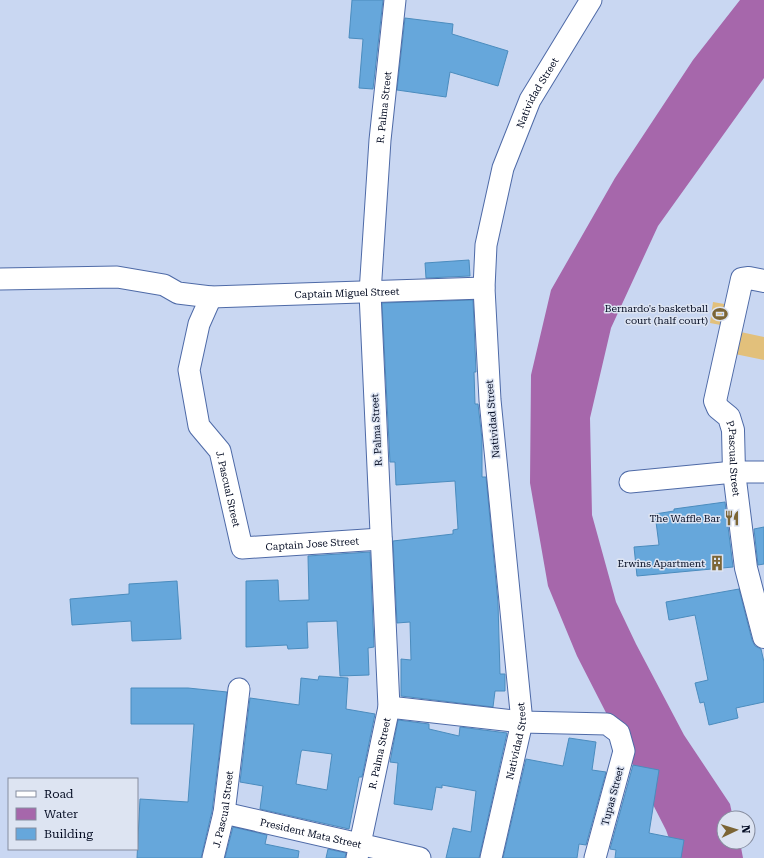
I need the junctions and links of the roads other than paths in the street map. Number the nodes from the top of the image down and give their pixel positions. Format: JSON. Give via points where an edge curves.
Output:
{"nodes":[{"id":1,"x":396,"y":0,"type":"edge"},
{"id":2,"x":591,"y":0,"type":"edge"},
{"id":3,"x":0,"y":279,"type":"edge"},
{"id":4,"x":764,"y":281,"type":"edge"},
{"id":5,"x":484,"y":288,"type":"junction"},
{"id":6,"x":370,"y":293,"type":"junction"},
{"id":7,"x":211,"y":297,"type":"junction"},
{"id":8,"x":734,"y":472,"type":"junction"},
{"id":9,"x":764,"y":472,"type":"edge"},
{"id":10,"x":630,"y":482,"type":"dead end"},
{"id":11,"x":381,"y":539,"type":"junction"},
{"id":12,"x":242,"y":548,"type":"joint"},
{"id":13,"x":764,"y":637,"type":"edge"},
{"id":14,"x":239,"y":689,"type":"dead end"},
{"id":15,"x":389,"y":707,"type":"junction"},
{"id":16,"x":522,"y":722,"type":"junction"},
{"id":17,"x":224,"y":813,"type":"junction"},
{"id":18,"x":359,"y":852,"type":"edge"},
{"id":19,"x":213,"y":858,"type":"edge"},
{"id":20,"x":420,"y":858,"type":"edge"},
{"id":21,"x":492,"y":858,"type":"edge"},
{"id":22,"x":595,"y":858,"type":"edge"}],
"edges":[{"from":1,"to":6,"type":"street","name":"R. Palma Street","via":[[380,140]]},
{"from":2,"to":5,"type":"street","name":"Natividad Street","via":[[530,100],[503,168],[486,245]]},
{"from":3,"to":7,"type":"street","name":"Captain Miguel Street","via":[[117,277]]},
{"from":4,"to":8,"type":"street","name":"P.Pascual Street","via":[[742,279],[716,401],[718,408],[732,423]]},
{"from":5,"to":6,"type":"street","name":"Captain Miguel Street"},
{"from":5,"to":16,"type":"street","name":"Natividad Street","via":[[490,400]]},
{"from":6,"to":7,"type":"street","name":"Captain Miguel Street"},
{"from":6,"to":11,"type":"street","name":"R. Palma Street"},
{"from":7,"to":12,"type":"street","name":"J. Pascual Street","via":[[199,324],[189,370],[199,426],[220,451]]},
{"from":8,"to":9,"type":"street"},
{"from":8,"to":10,"type":"street"},
{"from":8,"to":13,"type":"street","name":"P.Pascual Street","via":[[746,568]]},
{"from":11,"to":12,"type":"street","name":"Captain Jose Street"},
{"from":11,"to":15,"type":"street","name":"R. Palma Street"},
{"from":14,"to":17,"type":"street","name":"J. Pascual Street"},
{"from":15,"to":16,"type":"street"},
{"from":15,"to":18,"type":"street","name":"R. Palma Street"},
{"from":16,"to":21,"type":"street","name":"Natividad Street"},
{"from":16,"to":22,"type":"street","name":"Tupas Street","via":[[607,724],[619,733],[624,750]]},
{"from":17,"to":18,"type":"street","name":"President Mata Street"},
{"from":17,"to":19,"type":"street","name":"J. Pascual Street"},
{"from":18,"to":20,"type":"street","name":"President Mata Street"}]}
